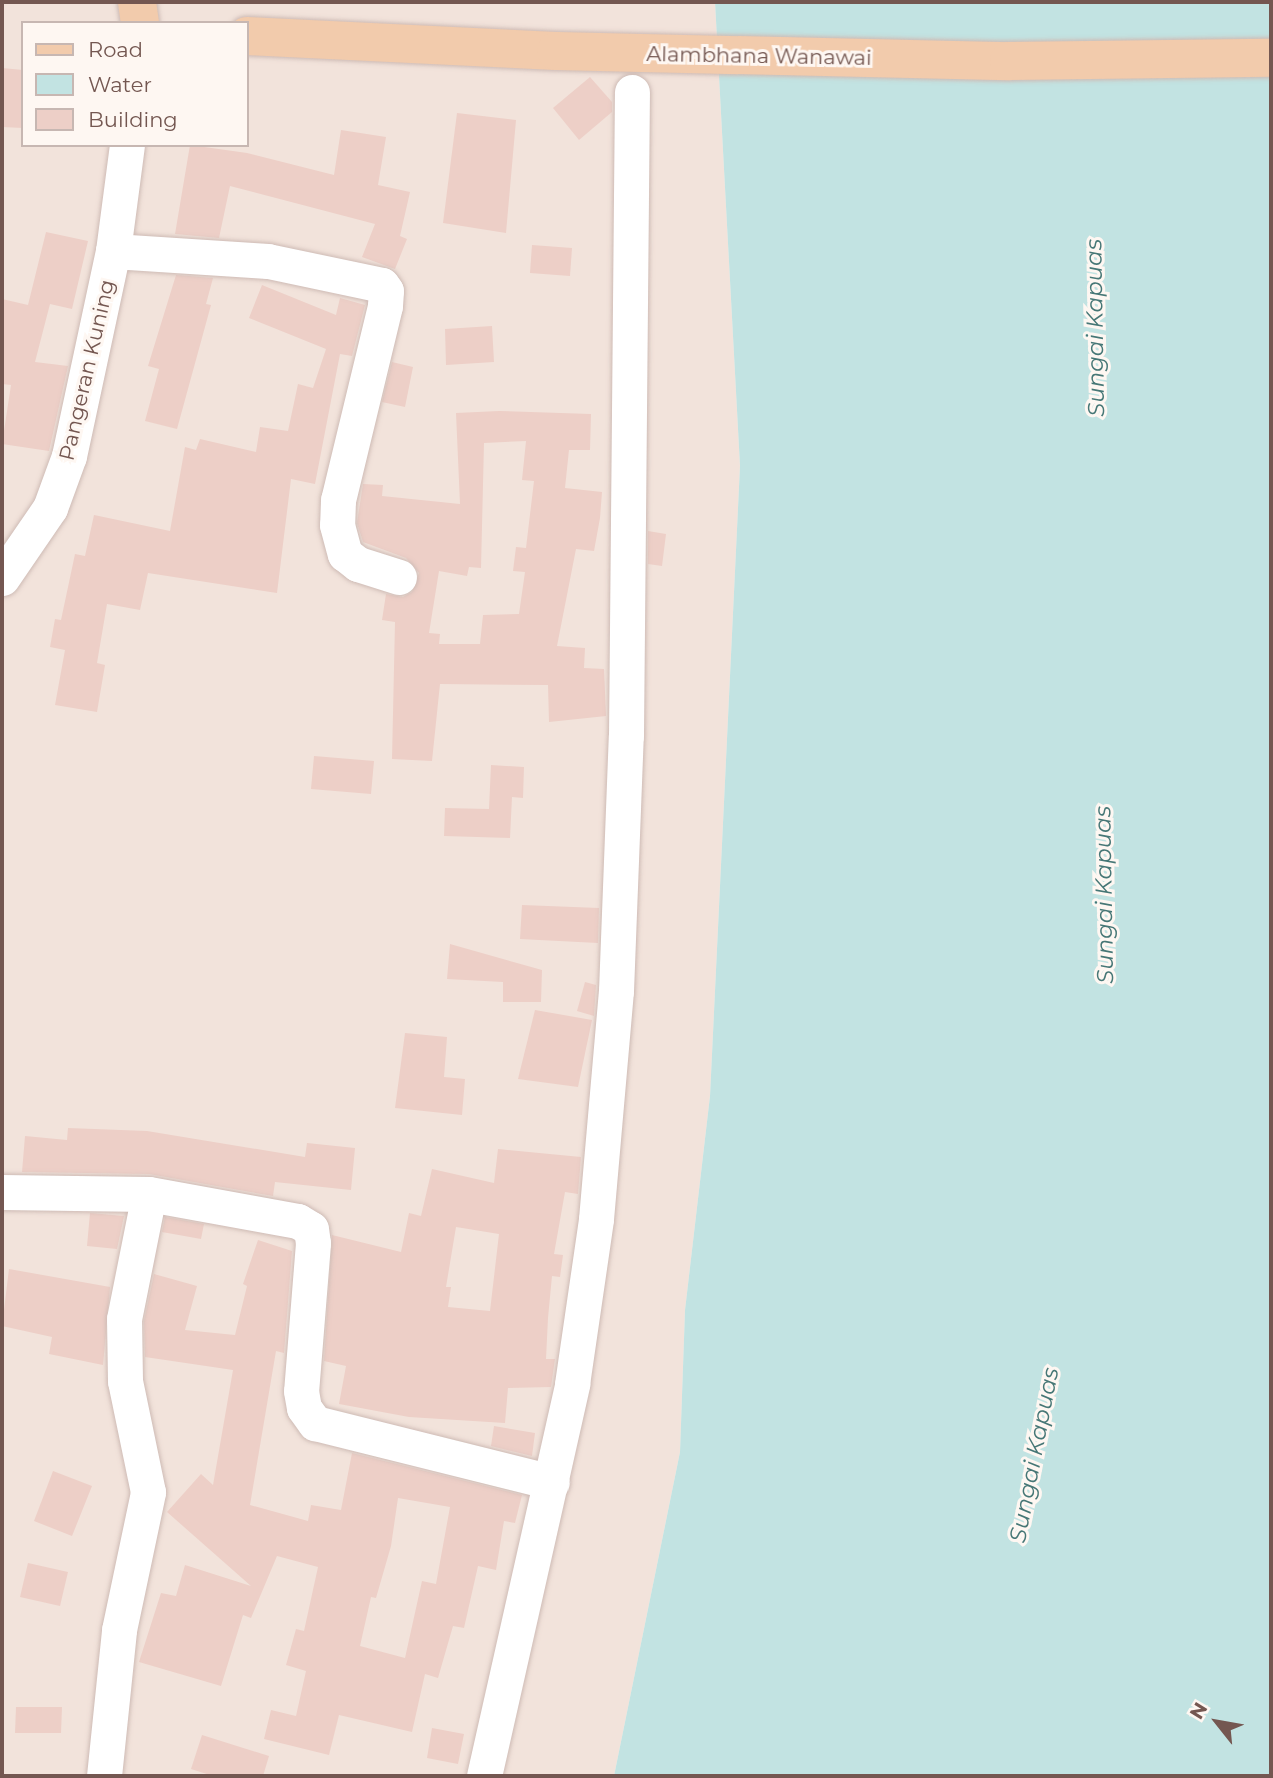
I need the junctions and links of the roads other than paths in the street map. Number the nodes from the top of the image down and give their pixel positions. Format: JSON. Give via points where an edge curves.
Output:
{"nodes":[{"id":1,"x":137,"y":2,"type":"edge"},
{"id":2,"x":140,"y":21,"type":"edge"},
{"id":3,"x":248,"y":36,"type":"edge"},
{"id":4,"x":1271,"y":58,"type":"edge"},
{"id":5,"x":632,"y":92,"type":"dead end"},
{"id":6,"x":127,"y":147,"type":"edge"},
{"id":7,"x":113,"y":251,"type":"junction"},
{"id":8,"x":399,"y":577,"type":"dead end"},
{"id":9,"x":2,"y":578,"type":"edge"},
{"id":10,"x":2,"y":1192,"type":"edge"},
{"id":11,"x":149,"y":1194,"type":"junction"},
{"id":12,"x":552,"y":1482,"type":"junction"},
{"id":13,"x":104,"y":1776,"type":"edge"},
{"id":14,"x":484,"y":1776,"type":"edge"}],
"edges":[{"from":1,"to":2,"type":"main road"},
{"from":3,"to":4,"type":"main road","name":"Alambhana Wanawai","via":[[556,51],[1009,61]]},
{"from":5,"to":12,"type":"street","via":[[626,736],[617,991],[596,1219],[572,1384]]},
{"from":6,"to":7,"type":"street","name":"Pangeran Kuning"},
{"from":7,"to":8,"type":"street","via":[[268,261],[382,285],[385,306],[338,500],[337,524],[345,554],[358,564]]},
{"from":7,"to":9,"type":"street","name":"Pangeran Kuning","via":[[69,456],[50,508]]},
{"from":10,"to":11,"type":"street"},
{"from":11,"to":12,"type":"street","via":[[282,1217],[311,1229],[301,1391],[304,1408],[315,1423]]},
{"from":11,"to":13,"type":"street","via":[[124,1319],[125,1381],[148,1492],[112,1677]]},
{"from":12,"to":14,"type":"street"}]}
